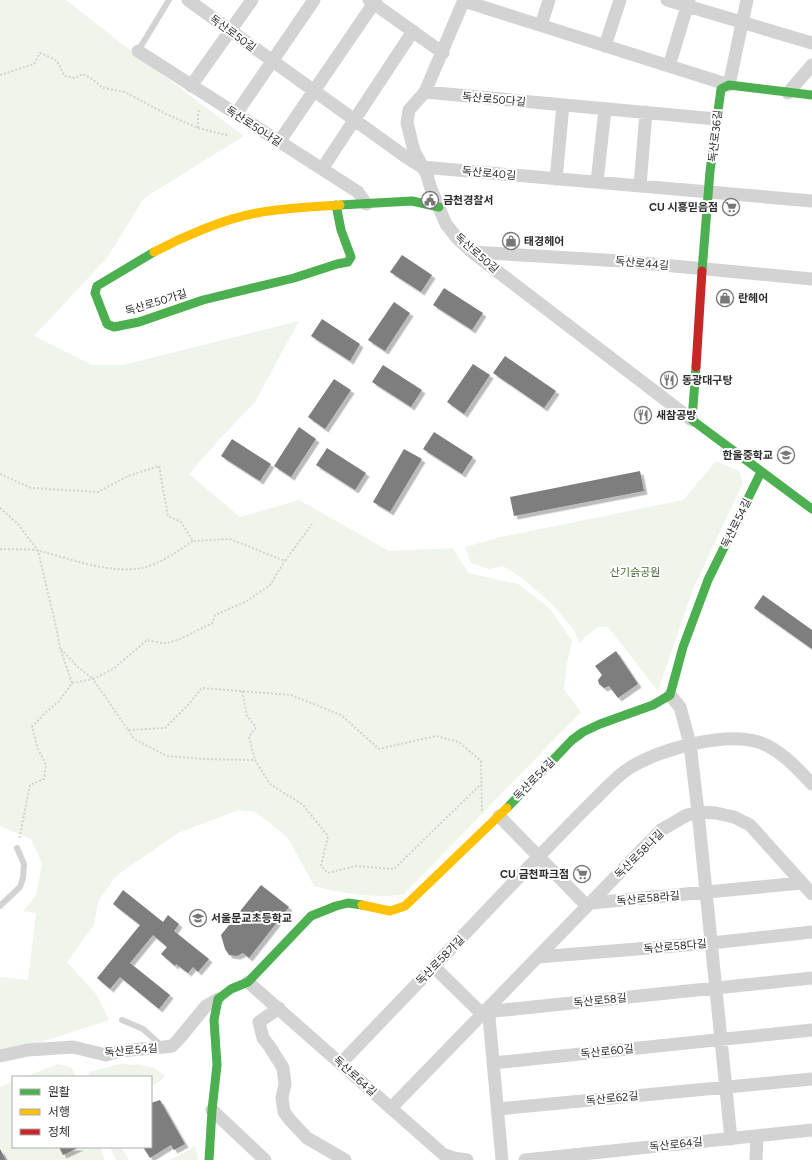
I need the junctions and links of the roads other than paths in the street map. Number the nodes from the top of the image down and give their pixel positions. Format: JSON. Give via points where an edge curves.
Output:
{"nodes":[{"id":1,"x":169,"y":0,"type":"edge"},
{"id":2,"x":188,"y":0,"type":"edge"},
{"id":3,"x":252,"y":0,"type":"edge"},
{"id":4,"x":314,"y":0,"type":"edge"},
{"id":5,"x":549,"y":0,"type":"edge"},
{"id":6,"x":620,"y":0,"type":"edge"},
{"id":7,"x":667,"y":0,"type":"edge"},
{"id":8,"x":747,"y":0,"type":"edge"},
{"id":9,"x":373,"y":1,"type":"edge"},
{"id":10,"x":464,"y":1,"type":"edge"},
{"id":11,"x":688,"y":3,"type":"edge"},
{"id":12,"x":743,"y":22,"type":"junction"},
{"id":13,"x":541,"y":25,"type":"junction"},
{"id":14,"x":230,"y":31,"type":"junction"},
{"id":15,"x":413,"y":31,"type":"junction"},
{"id":16,"x":812,"y":43,"type":"edge"},
{"id":17,"x":605,"y":46,"type":"junction"},
{"id":18,"x":138,"y":52,"type":"joint"},
{"id":19,"x":443,"y":53,"type":"junction"},
{"id":20,"x":272,"y":61,"type":"junction"},
{"id":21,"x":812,"y":65,"type":"edge"},
{"id":22,"x":669,"y":66,"type":"junction"},
{"id":23,"x":729,"y":85,"type":"junction"},
{"id":24,"x":191,"y":86,"type":"junction"},
{"id":25,"x":314,"y":91,"type":"junction"},
{"id":26,"x":425,"y":92,"type":"junction"},
{"id":27,"x":788,"y":93,"type":"junction"},
{"id":28,"x":812,"y":95,"type":"edge"},
{"id":29,"x":563,"y":105,"type":"junction"},
{"id":30,"x":605,"y":109,"type":"junction"},
{"id":31,"x":646,"y":112,"type":"junction"},
{"id":32,"x":236,"y":114,"type":"junction"},
{"id":33,"x":716,"y":119,"type":"junction"},
{"id":34,"x":354,"y":120,"type":"junction"},
{"id":35,"x":279,"y":142,"type":"junction"},
{"id":36,"x":422,"y":167,"type":"junction"},
{"id":37,"x":322,"y":169,"type":"junction"},
{"id":38,"x":556,"y":179,"type":"junction"},
{"id":39,"x":597,"y":182,"type":"junction"},
{"id":40,"x":640,"y":186,"type":"junction"},
{"id":41,"x":709,"y":192,"type":"junction"},
{"id":42,"x":812,"y":201,"type":"edge"},
{"id":43,"x":366,"y":204,"type":"junction"},
{"id":44,"x":336,"y":205,"type":"junction"},
{"id":45,"x":439,"y":207,"type":"junction"},
{"id":46,"x":472,"y":252,"type":"junction"},
{"id":47,"x":703,"y":269,"type":"junction"},
{"id":48,"x":812,"y":279,"type":"edge"},
{"id":49,"x":692,"y":420,"type":"junction"},
{"id":50,"x":761,"y":472,"type":"junction"},
{"id":51,"x":812,"y":509,"type":"edge"},
{"id":52,"x":670,"y":695,"type":"junction"},
{"id":53,"x":690,"y":744,"type":"junction"},
{"id":54,"x":812,"y":784,"type":"edge"},
{"id":55,"x":698,"y":812,"type":"junction"},
{"id":56,"x":499,"y":816,"type":"junction"},
{"id":57,"x":17,"y":848,"type":"road end"},
{"id":58,"x":538,"y":857,"type":"junction"},
{"id":59,"x":808,"y":886,"type":"edge"},
{"id":60,"x":706,"y":893,"type":"junction"},
{"id":61,"x":589,"y":904,"type":"junction"},
{"id":62,"x":0,"y":906,"type":"edge"},
{"id":63,"x":812,"y":932,"type":"edge"},
{"id":64,"x":711,"y":943,"type":"junction"},
{"id":65,"x":538,"y":957,"type":"junction"},
{"id":66,"x":434,"y":967,"type":"junction"},
{"id":67,"x":812,"y":978,"type":"edge"},
{"id":68,"x":248,"y":982,"type":"junction"},
{"id":69,"x":716,"y":988,"type":"junction"},
{"id":70,"x":218,"y":999,"type":"junction"},
{"id":71,"x":279,"y":1008,"type":"junction"},
{"id":72,"x":485,"y":1012,"type":"junction"},
{"id":73,"x":122,"y":1020,"type":"dead end"},
{"id":74,"x":812,"y":1030,"type":"edge"},
{"id":75,"x":721,"y":1039,"type":"junction"},
{"id":76,"x":164,"y":1048,"type":"junction"},
{"id":77,"x":0,"y":1056,"type":"edge"},
{"id":78,"x":341,"y":1063,"type":"junction"},
{"id":79,"x":493,"y":1063,"type":"junction"},
{"id":80,"x":812,"y":1079,"type":"edge"},
{"id":81,"x":726,"y":1086,"type":"junction"},
{"id":82,"x":391,"y":1108,"type":"junction"},
{"id":83,"x":498,"y":1109,"type":"junction"},
{"id":84,"x":212,"y":1110,"type":"junction"},
{"id":85,"x":812,"y":1130,"type":"edge"},
{"id":86,"x":757,"y":1136,"type":"junction"},
{"id":87,"x":731,"y":1139,"type":"junction"},
{"id":88,"x":450,"y":1158,"type":"edge"},
{"id":89,"x":209,"y":1160,"type":"edge"},
{"id":90,"x":265,"y":1160,"type":"edge"},
{"id":91,"x":345,"y":1160,"type":"edge"},
{"id":92,"x":467,"y":1160,"type":"edge"},
{"id":93,"x":502,"y":1160,"type":"edge"},
{"id":94,"x":529,"y":1160,"type":"edge"},
{"id":95,"x":756,"y":1160,"type":"edge"}],
"edges":[{"from":1,"to":18,"type":"lane"},
{"from":2,"to":14,"type":"street","name":"독산로50길"},
{"from":3,"to":14,"type":"street"},
{"from":4,"to":20,"type":"street"},
{"from":5,"to":13,"type":"street"},
{"from":6,"to":17,"type":"street"},
{"from":7,"to":11,"type":"street"},
{"from":8,"to":12,"type":"street"},
{"from":9,"to":15,"type":"street"},
{"from":9,"to":25,"type":"street"},
{"from":10,"to":13,"type":"street"},
{"from":10,"to":19,"type":"street"},
{"from":11,"to":12,"type":"street"},
{"from":11,"to":22,"type":"street"},
{"from":12,"to":16,"type":"street"},
{"from":12,"to":23,"type":"street","name":"독산로36길"},
{"from":13,"to":17,"type":"street"},
{"from":14,"to":20,"type":"street","name":"독산로50길"},
{"from":14,"to":24,"type":"street"},
{"from":15,"to":19,"type":"street"},
{"from":15,"to":34,"type":"street"},
{"from":17,"to":22,"type":"street"},
{"from":18,"to":24,"type":"street","name":"독산로50나길"},
{"from":19,"to":26,"type":"street"},
{"from":20,"to":25,"type":"street","name":"독산로50길"},
{"from":20,"to":32,"type":"street"},
{"from":21,"to":27,"type":"street"},
{"from":22,"to":23,"type":"street"},
{"from":23,"to":27,"type":"street"},
{"from":23,"to":33,"type":"street","name":"독산로36길","via":[[721,89]]},
{"from":24,"to":32,"type":"street","name":"독산로50나길"},
{"from":25,"to":34,"type":"street","name":"독산로50길"},
{"from":25,"to":35,"type":"street"},
{"from":26,"to":29,"type":"street","name":"독산로50다길"},
{"from":26,"to":36,"type":"street","via":[[409,110],[407,123],[414,151]]},
{"from":27,"to":28,"type":"street"},
{"from":29,"to":30,"type":"street"},
{"from":29,"to":38,"type":"street"},
{"from":30,"to":31,"type":"street"},
{"from":30,"to":39,"type":"street"},
{"from":31,"to":33,"type":"street"},
{"from":31,"to":40,"type":"street"},
{"from":32,"to":35,"type":"street","name":"독산로50나길"},
{"from":33,"to":41,"type":"street","name":"독산로36길"},
{"from":34,"to":36,"type":"street","name":"독산로50길"},
{"from":34,"to":37,"type":"street"},
{"from":35,"to":37,"type":"street","name":"독산로50나길"},
{"from":36,"to":38,"type":"street","name":"독산로40길"},
{"from":36,"to":45,"type":"street","name":"독산로50길"},
{"from":37,"to":43,"type":"street","name":"독산로50나길","via":[[358,192]]},
{"from":38,"to":39,"type":"street","name":"독산로40길"},
{"from":39,"to":40,"type":"street","name":"독산로40길"},
{"from":40,"to":41,"type":"street","name":"독산로40길"},
{"from":41,"to":42,"type":"street","name":"독산로40길"},
{"from":41,"to":47,"type":"street"},
{"from":43,"to":44,"type":"street","name":"독산로50가길"},
{"from":43,"to":45,"type":"street","name":"독산로50가길","via":[[412,201]]},
{"from":44,"to":44,"type":"street","name":"독산로50가길","via":[[256,213],[196,232],[145,256],[97,286],[95,293],[107,324],[114,327],[140,322],[203,300],[348,262],[351,257],[341,230]]},
{"from":45,"to":46,"type":"street","name":"독산로50길","via":[[446,224]]},
{"from":46,"to":47,"type":"street","name":"독산로44길"},
{"from":46,"to":49,"type":"street","name":"독산로50길"},
{"from":47,"to":48,"type":"street","name":"독산로44길"},
{"from":47,"to":49,"type":"street"},
{"from":49,"to":50,"type":"street","name":"독산로50길"},
{"from":50,"to":51,"type":"street","name":"독산로50길"},
{"from":50,"to":52,"type":"street","name":"독산로54길","via":[[708,580],[683,647]]},
{"from":52,"to":53,"type":"street","via":[[680,707]]},
{"from":52,"to":56,"type":"street","name":"독산로54길","via":[[653,706],[583,732],[572,740]]},
{"from":53,"to":54,"type":"street","name":"독산로58가길","via":[[728,739],[752,740],[782,754]]},
{"from":53,"to":55,"type":"street"},
{"from":53,"to":58,"type":"street","name":"독산로58가길","via":[[662,752],[631,767]]},
{"from":55,"to":59,"type":"street","name":"독산로58나길","via":[[734,817],[750,825]]},
{"from":55,"to":60,"type":"street"},
{"from":55,"to":61,"type":"street","name":"독산로58나길","via":[[660,830]]},
{"from":56,"to":58,"type":"street"},
{"from":56,"to":68,"type":"street","name":"독산로54길","via":[[405,906],[390,911],[348,903],[311,916]]},
{"from":57,"to":62,"type":"lane","via":[[24,864],[23,878],[20,888]]},
{"from":58,"to":61,"type":"street"},
{"from":58,"to":66,"type":"street","name":"독산로58가길"},
{"from":59,"to":60,"type":"street","name":"독산로58라길"},
{"from":60,"to":61,"type":"street","name":"독산로58라길"},
{"from":60,"to":64,"type":"street"},
{"from":61,"to":65,"type":"street","name":"독산로58나길"},
{"from":63,"to":64,"type":"street","name":"독산로58다길"},
{"from":64,"to":65,"type":"street","name":"독산로58다길"},
{"from":64,"to":69,"type":"street"},
{"from":65,"to":72,"type":"street","name":"독산로58나길"},
{"from":66,"to":72,"type":"street","via":[[478,1010]]},
{"from":66,"to":78,"type":"street","name":"독산로58가길"},
{"from":67,"to":69,"type":"street","name":"독산로58길"},
{"from":68,"to":70,"type":"street","name":"독산로54길","via":[[231,989]]},
{"from":68,"to":71,"type":"street","name":"독산로64길"},
{"from":69,"to":72,"type":"street","name":"독산로58길"},
{"from":69,"to":75,"type":"street"},
{"from":70,"to":76,"type":"street","name":"독산로54길","via":[[206,1006],[172,1046]]},
{"from":70,"to":84,"type":"street","via":[[214,1020],[217,1065]]},
{"from":71,"to":78,"type":"street","name":"독산로64길"},
{"from":71,"to":91,"type":"street","via":[[259,1022],[263,1038],[283,1068],[284,1112],[307,1138]]},
{"from":72,"to":79,"type":"street","via":[[489,1017]]},
{"from":72,"to":82,"type":"street","name":"독산로58나길"},
{"from":73,"to":76,"type":"lane","via":[[143,1029]]},
{"from":74,"to":75,"type":"street","name":"독산로60길"},
{"from":75,"to":79,"type":"street","name":"독산로60길"},
{"from":75,"to":81,"type":"street"},
{"from":76,"to":77,"type":"street","name":"독산로54길","via":[[120,1051],[106,1055],[73,1047],[28,1050]]},
{"from":78,"to":82,"type":"street","name":"독산로64길"},
{"from":79,"to":83,"type":"street"},
{"from":80,"to":81,"type":"street","name":"독산로62길"},
{"from":81,"to":83,"type":"street","name":"독산로62길"},
{"from":81,"to":87,"type":"street"},
{"from":82,"to":88,"type":"street","name":"독산로64길"},
{"from":83,"to":93,"type":"street"},
{"from":84,"to":89,"type":"street"},
{"from":84,"to":90,"type":"street"},
{"from":85,"to":86,"type":"street","name":"독산로64길"},
{"from":86,"to":87,"type":"street","name":"독산로64길"},
{"from":86,"to":95,"type":"street"},
{"from":87,"to":94,"type":"street","name":"독산로64길"},
{"from":88,"to":92,"type":"street","name":"독산로64길"}]}
